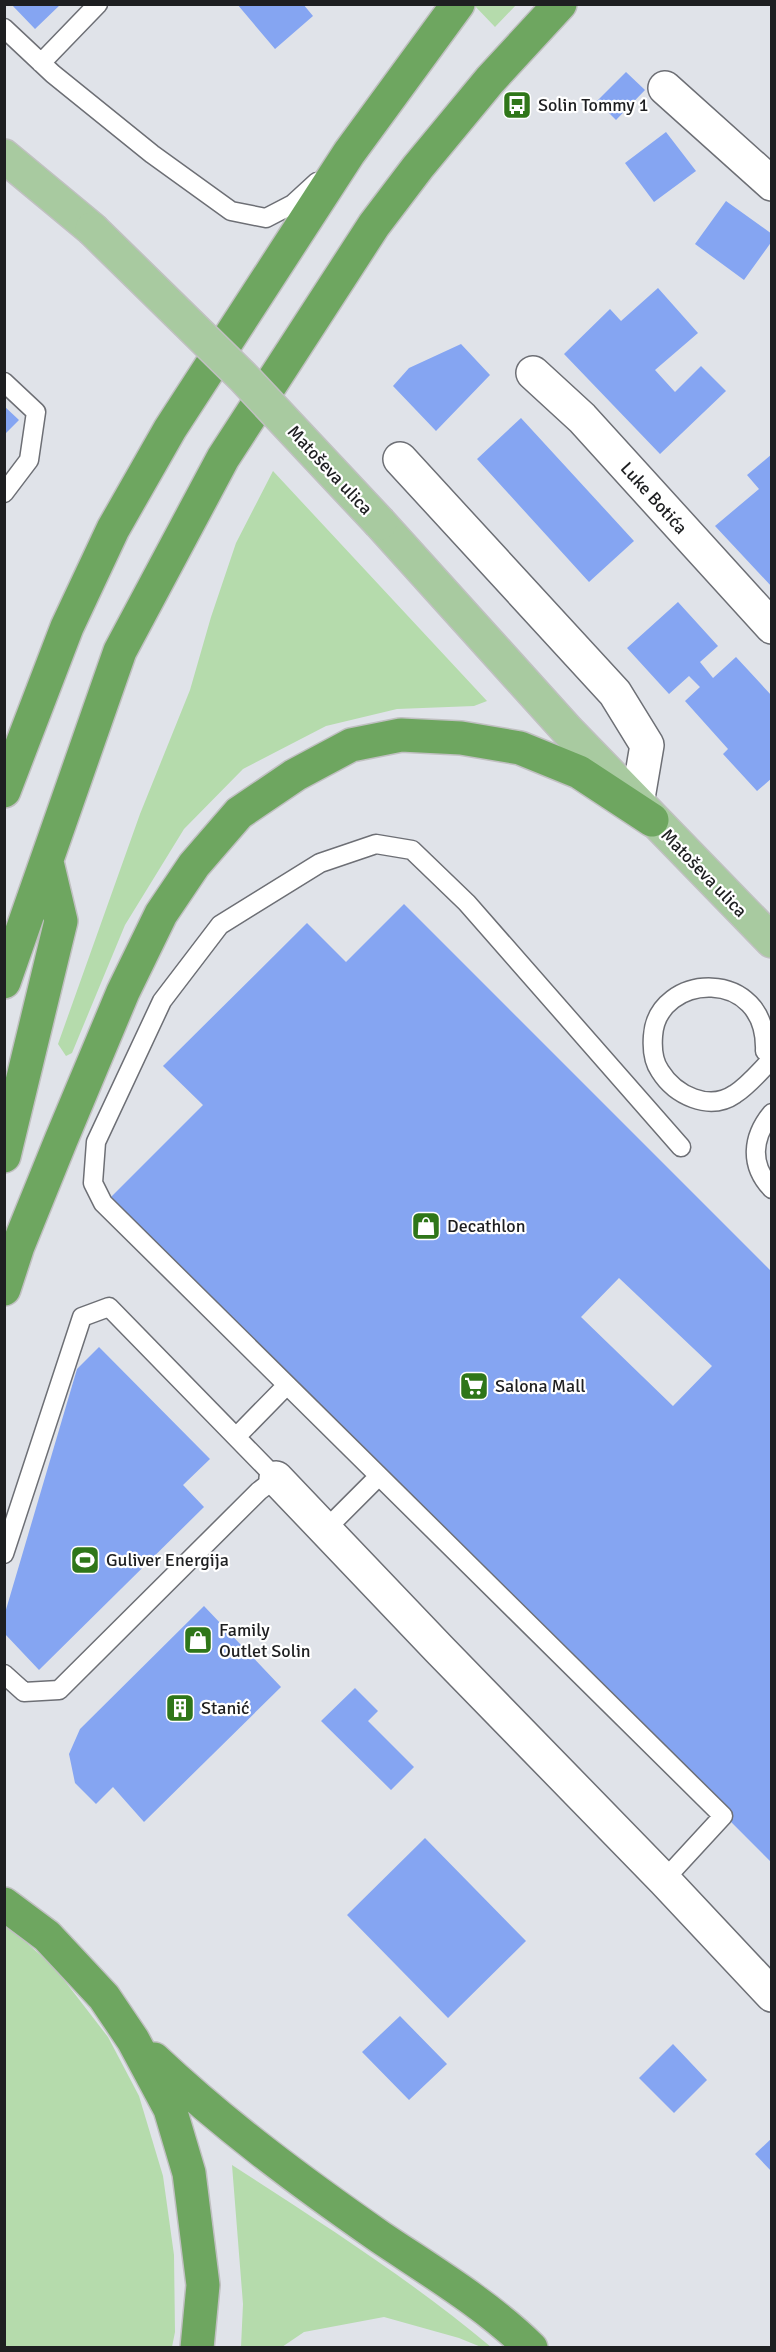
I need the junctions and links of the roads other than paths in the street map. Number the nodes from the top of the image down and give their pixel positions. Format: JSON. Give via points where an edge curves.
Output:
{"nodes":[{"id":1,"x":98,"y":4,"type":"edge"},
{"id":2,"x":458,"y":4,"type":"edge"},
{"id":3,"x":560,"y":4,"type":"edge"},
{"id":4,"x":4,"y":28,"type":"edge"},
{"id":5,"x":41,"y":63,"type":"junction"},
{"id":6,"x":665,"y":88,"type":"dead end"},
{"id":7,"x":349,"y":153,"type":"junction"},
{"id":8,"x":4,"y":156,"type":"edge"},
{"id":9,"x":771,"y":184,"type":"edge"},
{"id":10,"x":533,"y":374,"type":"dead end"},
{"id":11,"x":4,"y":382,"type":"edge"},
{"id":12,"x":400,"y":459,"type":"dead end"},
{"id":13,"x":4,"y":494,"type":"edge"},
{"id":14,"x":771,"y":627,"type":"edge"},
{"id":15,"x":4,"y":791,"type":"edge"},
{"id":16,"x":644,"y":812,"type":"junction"},
{"id":17,"x":47,"y":862,"type":"junction"},
{"id":18,"x":771,"y":941,"type":"edge"},
{"id":19,"x":4,"y":982,"type":"edge"},
{"id":20,"x":768,"y":1055,"type":"edge"},
{"id":21,"x":771,"y":1113,"type":"edge"},
{"id":22,"x":681,"y":1147,"type":"dead end"},
{"id":23,"x":4,"y":1156,"type":"edge"},
{"id":24,"x":771,"y":1189,"type":"edge"},
{"id":25,"x":4,"y":1289,"type":"edge"},
{"id":26,"x":286,"y":1386,"type":"junction"},
{"id":27,"x":237,"y":1436,"type":"junction"},
{"id":28,"x":378,"y":1477,"type":"junction"},
{"id":29,"x":276,"y":1478,"type":"junction"},
{"id":30,"x":326,"y":1529,"type":"junction"},
{"id":31,"x":4,"y":1554,"type":"edge"},
{"id":32,"x":4,"y":1674,"type":"edge"},
{"id":33,"x":664,"y":1880,"type":"junction"},
{"id":34,"x":4,"y":1904,"type":"edge"},
{"id":35,"x":771,"y":1995,"type":"edge"},
{"id":36,"x":133,"y":2040,"type":"junction"},
{"id":37,"x":197,"y":2348,"type":"edge"},
{"id":38,"x":531,"y":2348,"type":"edge"}],
"edges":[{"from":1,"to":5,"type":"lane"},
{"from":2,"to":7,"type":"highway"},
{"from":3,"to":17,"type":"highway","via":[[490,80],[374,225],[224,458],[120,651]]},
{"from":4,"to":5,"type":"lane"},
{"from":5,"to":7,"type":"lane","via":[[152,154],[231,211],[266,218],[293,204]]},
{"from":6,"to":9,"type":"street"},
{"from":7,"to":15,"type":"highway","via":[[170,429],[113,529],[67,627]]},
{"from":8,"to":16,"type":"main road","name":"Matoševa ulica","bridge":true,"via":[[92,229],[244,378]]},
{"from":10,"to":14,"type":"street","name":"Luke Botića","via":[[582,418]]},
{"from":11,"to":13,"type":"lane","via":[[36,412],[28,460]]},
{"from":12,"to":16,"type":"street","via":[[615,693],[646,745]]},
{"from":16,"to":18,"type":"main road","name":"Matoševa ulica"},
{"from":16,"to":25,"type":"highway","via":[[579,772],[520,748],[461,738],[401,735],[351,745],[295,775],[239,813],[194,865],[161,914],[123,992]]},
{"from":17,"to":19,"type":"highway"},
{"from":17,"to":23,"type":"highway","via":[[61,921]]},
{"from":20,"to":20,"type":"lane","via":[[733,1096],[697,1100],[681,1094],[667,1082],[652,1050],[653,1032],[672,1000],[690,990],[729,990],[746,1000],[759,1015]]},
{"from":21,"to":24,"type":"lane","via":[[760,1128],[756,1145],[757,1163]]},
{"from":22,"to":26,"type":"lane","via":[[466,903],[412,850],[376,844],[320,863],[220,925],[162,1001],[96,1142],[93,1183],[103,1203]]},
{"from":26,"to":27,"type":"lane"},
{"from":26,"to":28,"type":"lane"},
{"from":27,"to":29,"type":"lane"},
{"from":27,"to":31,"type":"lane","via":[[109,1307],[82,1317]]},
{"from":28,"to":30,"type":"lane"},
{"from":28,"to":33,"type":"lane","via":[[723,1816]]},
{"from":29,"to":30,"type":"street"},
{"from":29,"to":32,"type":"lane","via":[[59,1690],[24,1692]]},
{"from":30,"to":33,"type":"street"},
{"from":33,"to":35,"type":"street"},
{"from":34,"to":36,"type":"highway","via":[[47,1936],[104,1998]]},
{"from":36,"to":37,"type":"highway","via":[[170,2109],[189,2173],[203,2285]]},
{"from":36,"to":38,"type":"highway","via":[[220,2119],[285,2169],[480,2304]]}]}
